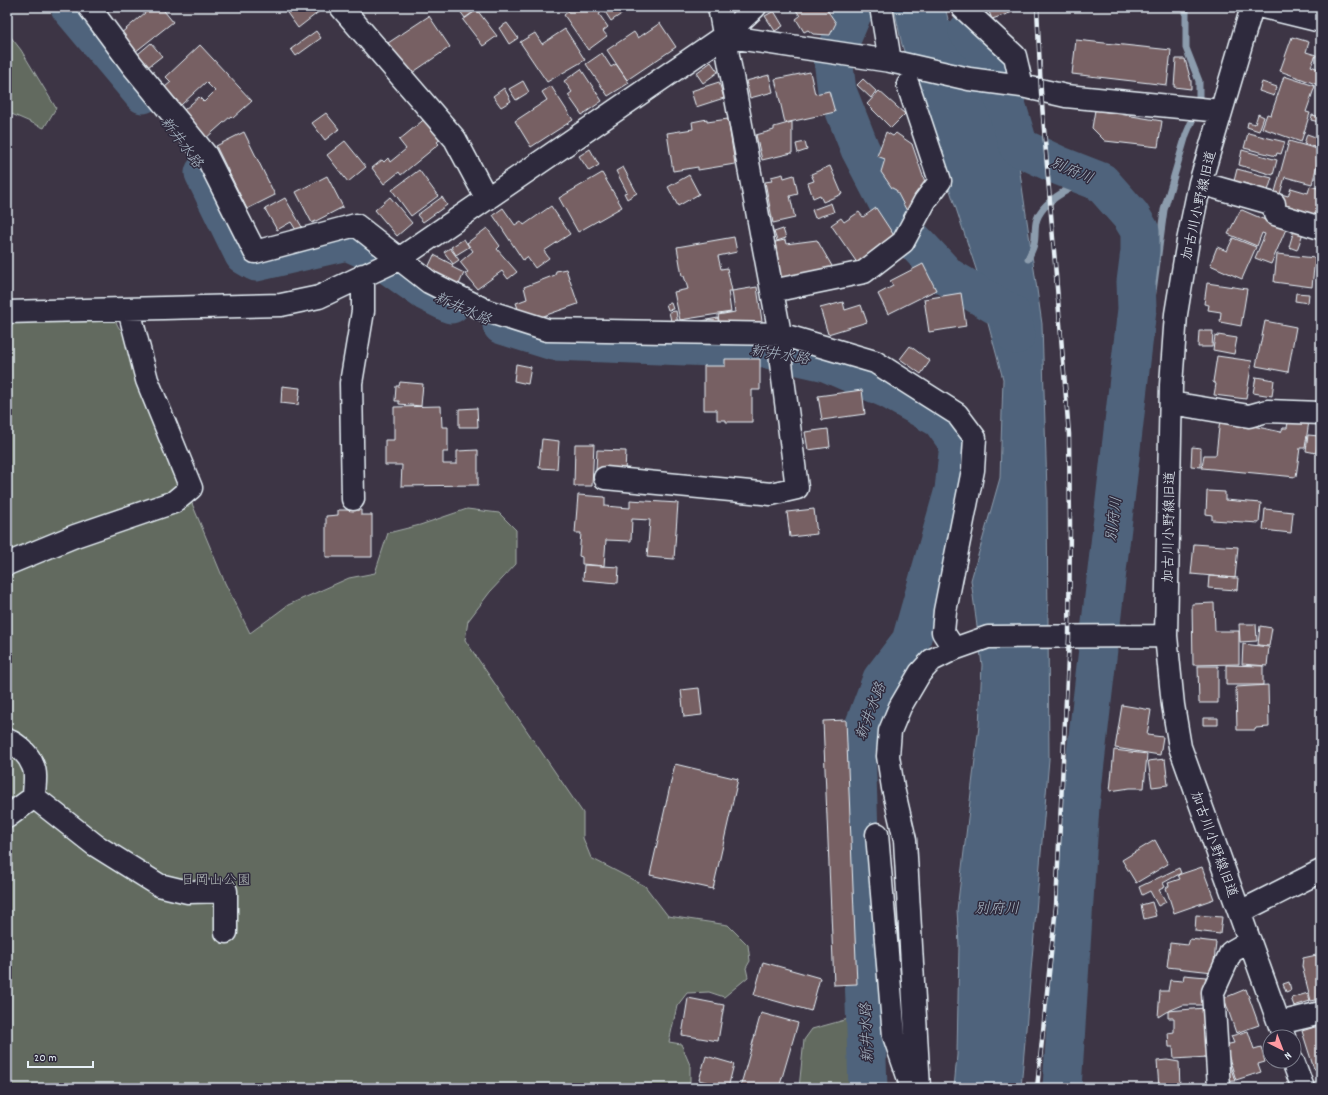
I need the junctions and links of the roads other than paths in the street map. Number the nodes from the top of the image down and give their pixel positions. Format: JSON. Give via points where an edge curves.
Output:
{"nodes":[{"id":1,"x":89,"y":7,"type":"edge"},
{"id":2,"x":342,"y":7,"type":"edge"},
{"id":3,"x":719,"y":7,"type":"edge"},
{"id":4,"x":755,"y":7,"type":"edge"},
{"id":5,"x":882,"y":7,"type":"edge"},
{"id":6,"x":962,"y":7,"type":"edge"},
{"id":7,"x":1252,"y":7,"type":"edge"},
{"id":8,"x":1263,"y":7,"type":"edge"},
{"id":9,"x":1321,"y":21,"type":"edge"},
{"id":10,"x":724,"y":36,"type":"junction"},
{"id":11,"x":890,"y":61,"type":"junction"},
{"id":12,"x":908,"y":85,"type":"dead end"},
{"id":13,"x":1022,"y":86,"type":"junction"},
{"id":14,"x":1221,"y":111,"type":"junction"},
{"id":15,"x":1200,"y":183,"type":"junction"},
{"id":16,"x":487,"y":199,"type":"junction"},
{"id":17,"x":1320,"y":228,"type":"dead end"},
{"id":18,"x":399,"y":259,"type":"junction"},
{"id":19,"x":364,"y":275,"type":"junction"},
{"id":20,"x":772,"y":291,"type":"junction"},
{"id":21,"x":129,"y":310,"type":"junction"},
{"id":22,"x":7,"y":312,"type":"edge"},
{"id":23,"x":780,"y":334,"type":"junction"},
{"id":24,"x":1171,"y":403,"type":"junction"},
{"id":25,"x":1321,"y":413,"type":"edge"},
{"id":26,"x":605,"y":478,"type":"dead end"},
{"id":27,"x":353,"y":498,"type":"dead end"},
{"id":28,"x":7,"y":564,"type":"edge"},
{"id":29,"x":1166,"y":636,"type":"junction"},
{"id":30,"x":954,"y":649,"type":"junction"},
{"id":31,"x":7,"y":740,"type":"edge"},
{"id":32,"x":34,"y":797,"type":"junction"},
{"id":33,"x":7,"y":817,"type":"edge"},
{"id":34,"x":877,"y":834,"type":"dead end"},
{"id":35,"x":1321,"y":871,"type":"edge"},
{"id":36,"x":1240,"y":912,"type":"junction"},
{"id":37,"x":226,"y":932,"type":"dead end"},
{"id":38,"x":1250,"y":941,"type":"junction"},
{"id":39,"x":1321,"y":1013,"type":"edge"},
{"id":40,"x":1282,"y":1029,"type":"edge"},
{"id":41,"x":1284,"y":1029,"type":"edge"},
{"id":42,"x":1296,"y":1069,"type":"edge"},
{"id":43,"x":912,"y":1088,"type":"edge"},
{"id":44,"x":919,"y":1088,"type":"edge"},
{"id":45,"x":1219,"y":1088,"type":"edge"},
{"id":46,"x":1303,"y":1088,"type":"edge"}],
"edges":[{"from":1,"to":18,"type":"street","via":[[132,65],[206,155],[255,252],[356,225]]},
{"from":2,"to":16,"type":"street","via":[[455,139]]},
{"from":3,"to":10,"type":"street"},
{"from":4,"to":10,"type":"street"},
{"from":5,"to":11,"type":"street"},
{"from":6,"to":13,"type":"street","via":[[1015,56]]},
{"from":7,"to":14,"type":"street","name":"加古川小野線旧道"},
{"from":8,"to":9,"type":"street"},
{"from":10,"to":11,"type":"street"},
{"from":10,"to":16,"type":"street"},
{"from":10,"to":20,"type":"street"},
{"from":11,"to":13,"type":"street","via":[[969,79]]},
{"from":12,"to":20,"type":"street","via":[[940,181],[925,201],[903,242],[864,272]]},
{"from":13,"to":14,"type":"street","via":[[1066,96]]},
{"from":14,"to":15,"type":"street","name":"加古川小野線旧道"},
{"from":15,"to":17,"type":"street","via":[[1274,204],[1275,214]]},
{"from":15,"to":24,"type":"street","name":"加古川小野線旧道","via":[[1176,314]]},
{"from":16,"to":18,"type":"street"},
{"from":18,"to":19,"type":"street"},
{"from":18,"to":23,"type":"street","via":[[429,282],[468,302],[487,311],[547,330]]},
{"from":19,"to":21,"type":"street","via":[[319,297],[282,305]]},
{"from":19,"to":27,"type":"street","via":[[363,311],[351,383]]},
{"from":20,"to":23,"type":"street"},
{"from":21,"to":22,"type":"street"},
{"from":21,"to":28,"type":"street","via":[[147,380],[191,488],[174,502],[75,536]]},
{"from":23,"to":26,"type":"street","via":[[781,363],[797,488],[771,494]]},
{"from":23,"to":30,"type":"street","via":[[875,362],[957,414],[975,438],[973,470],[945,611],[943,632]]},
{"from":24,"to":25,"type":"street","via":[[1249,416],[1267,411]]},
{"from":24,"to":29,"type":"street","name":"加古川小野線旧道"},
{"from":29,"to":30,"type":"street","via":[[988,637]]},
{"from":29,"to":36,"type":"street","name":"加古川小野線旧道","via":[[1180,747]]},
{"from":30,"to":44,"type":"street","via":[[932,660],[920,673],[900,707],[890,731],[888,756],[905,840]]},
{"from":31,"to":32,"type":"street","via":[[26,754],[34,766]]},
{"from":32,"to":33,"type":"street"},
{"from":32,"to":37,"type":"street","via":[[95,845],[159,885],[188,892],[226,891]]},
{"from":34,"to":43,"type":"street","via":[[894,1036]]},
{"from":35,"to":36,"type":"street"},
{"from":36,"to":38,"type":"street","name":"加古川小野線旧道"},
{"from":38,"to":40,"type":"street","name":"加古川小野線旧道"},
{"from":38,"to":45,"type":"street","via":[[1231,952],[1213,992]]},
{"from":39,"to":41,"type":"street"},
{"from":42,"to":46,"type":"street"}]}
